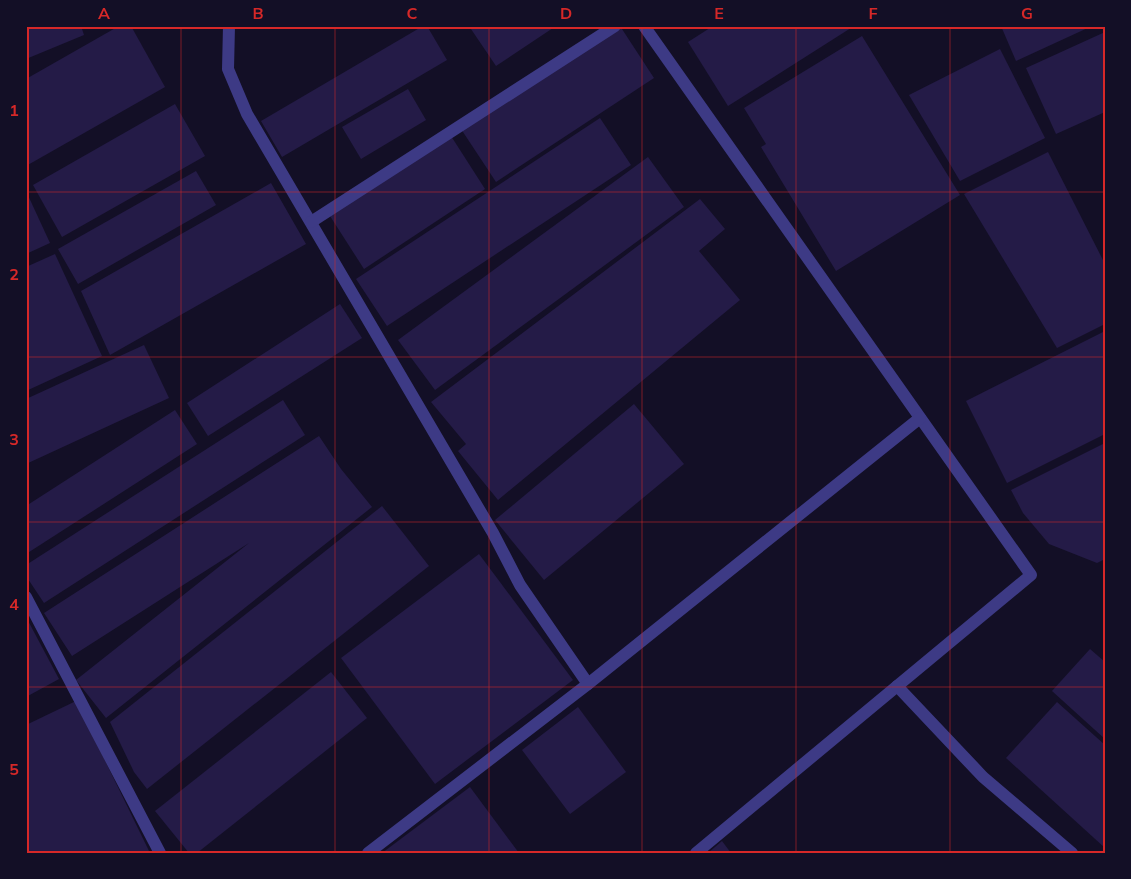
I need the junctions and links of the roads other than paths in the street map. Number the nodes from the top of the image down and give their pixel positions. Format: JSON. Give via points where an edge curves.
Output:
{"nodes":[{"id":1,"x":229,"y":26,"type":"edge"},
{"id":2,"x":615,"y":26,"type":"edge"},
{"id":3,"x":644,"y":26,"type":"edge"},
{"id":4,"x":311,"y":222,"type":"junction"},
{"id":5,"x":920,"y":418,"type":"junction"},
{"id":6,"x":26,"y":597,"type":"edge"},
{"id":7,"x":588,"y":684,"type":"junction"},
{"id":8,"x":897,"y":686,"type":"junction"},
{"id":9,"x":160,"y":853,"type":"edge"},
{"id":10,"x":368,"y":853,"type":"edge"},
{"id":11,"x":696,"y":853,"type":"edge"},
{"id":12,"x":1072,"y":853,"type":"edge"}],
"edges":[{"from":1,"to":4,"type":"street","via":[[228,69],[247,114]]},
{"from":2,"to":4,"type":"street"},
{"from":3,"to":5,"type":"street"},
{"from":4,"to":7,"type":"street","via":[[488,524],[520,585]]},
{"from":5,"to":7,"type":"street"},
{"from":5,"to":8,"type":"street","via":[[1031,575]]},
{"from":6,"to":9,"type":"street"},
{"from":7,"to":10,"type":"street"},
{"from":8,"to":11,"type":"street"},
{"from":8,"to":12,"type":"street","via":[[983,777]]}]}
